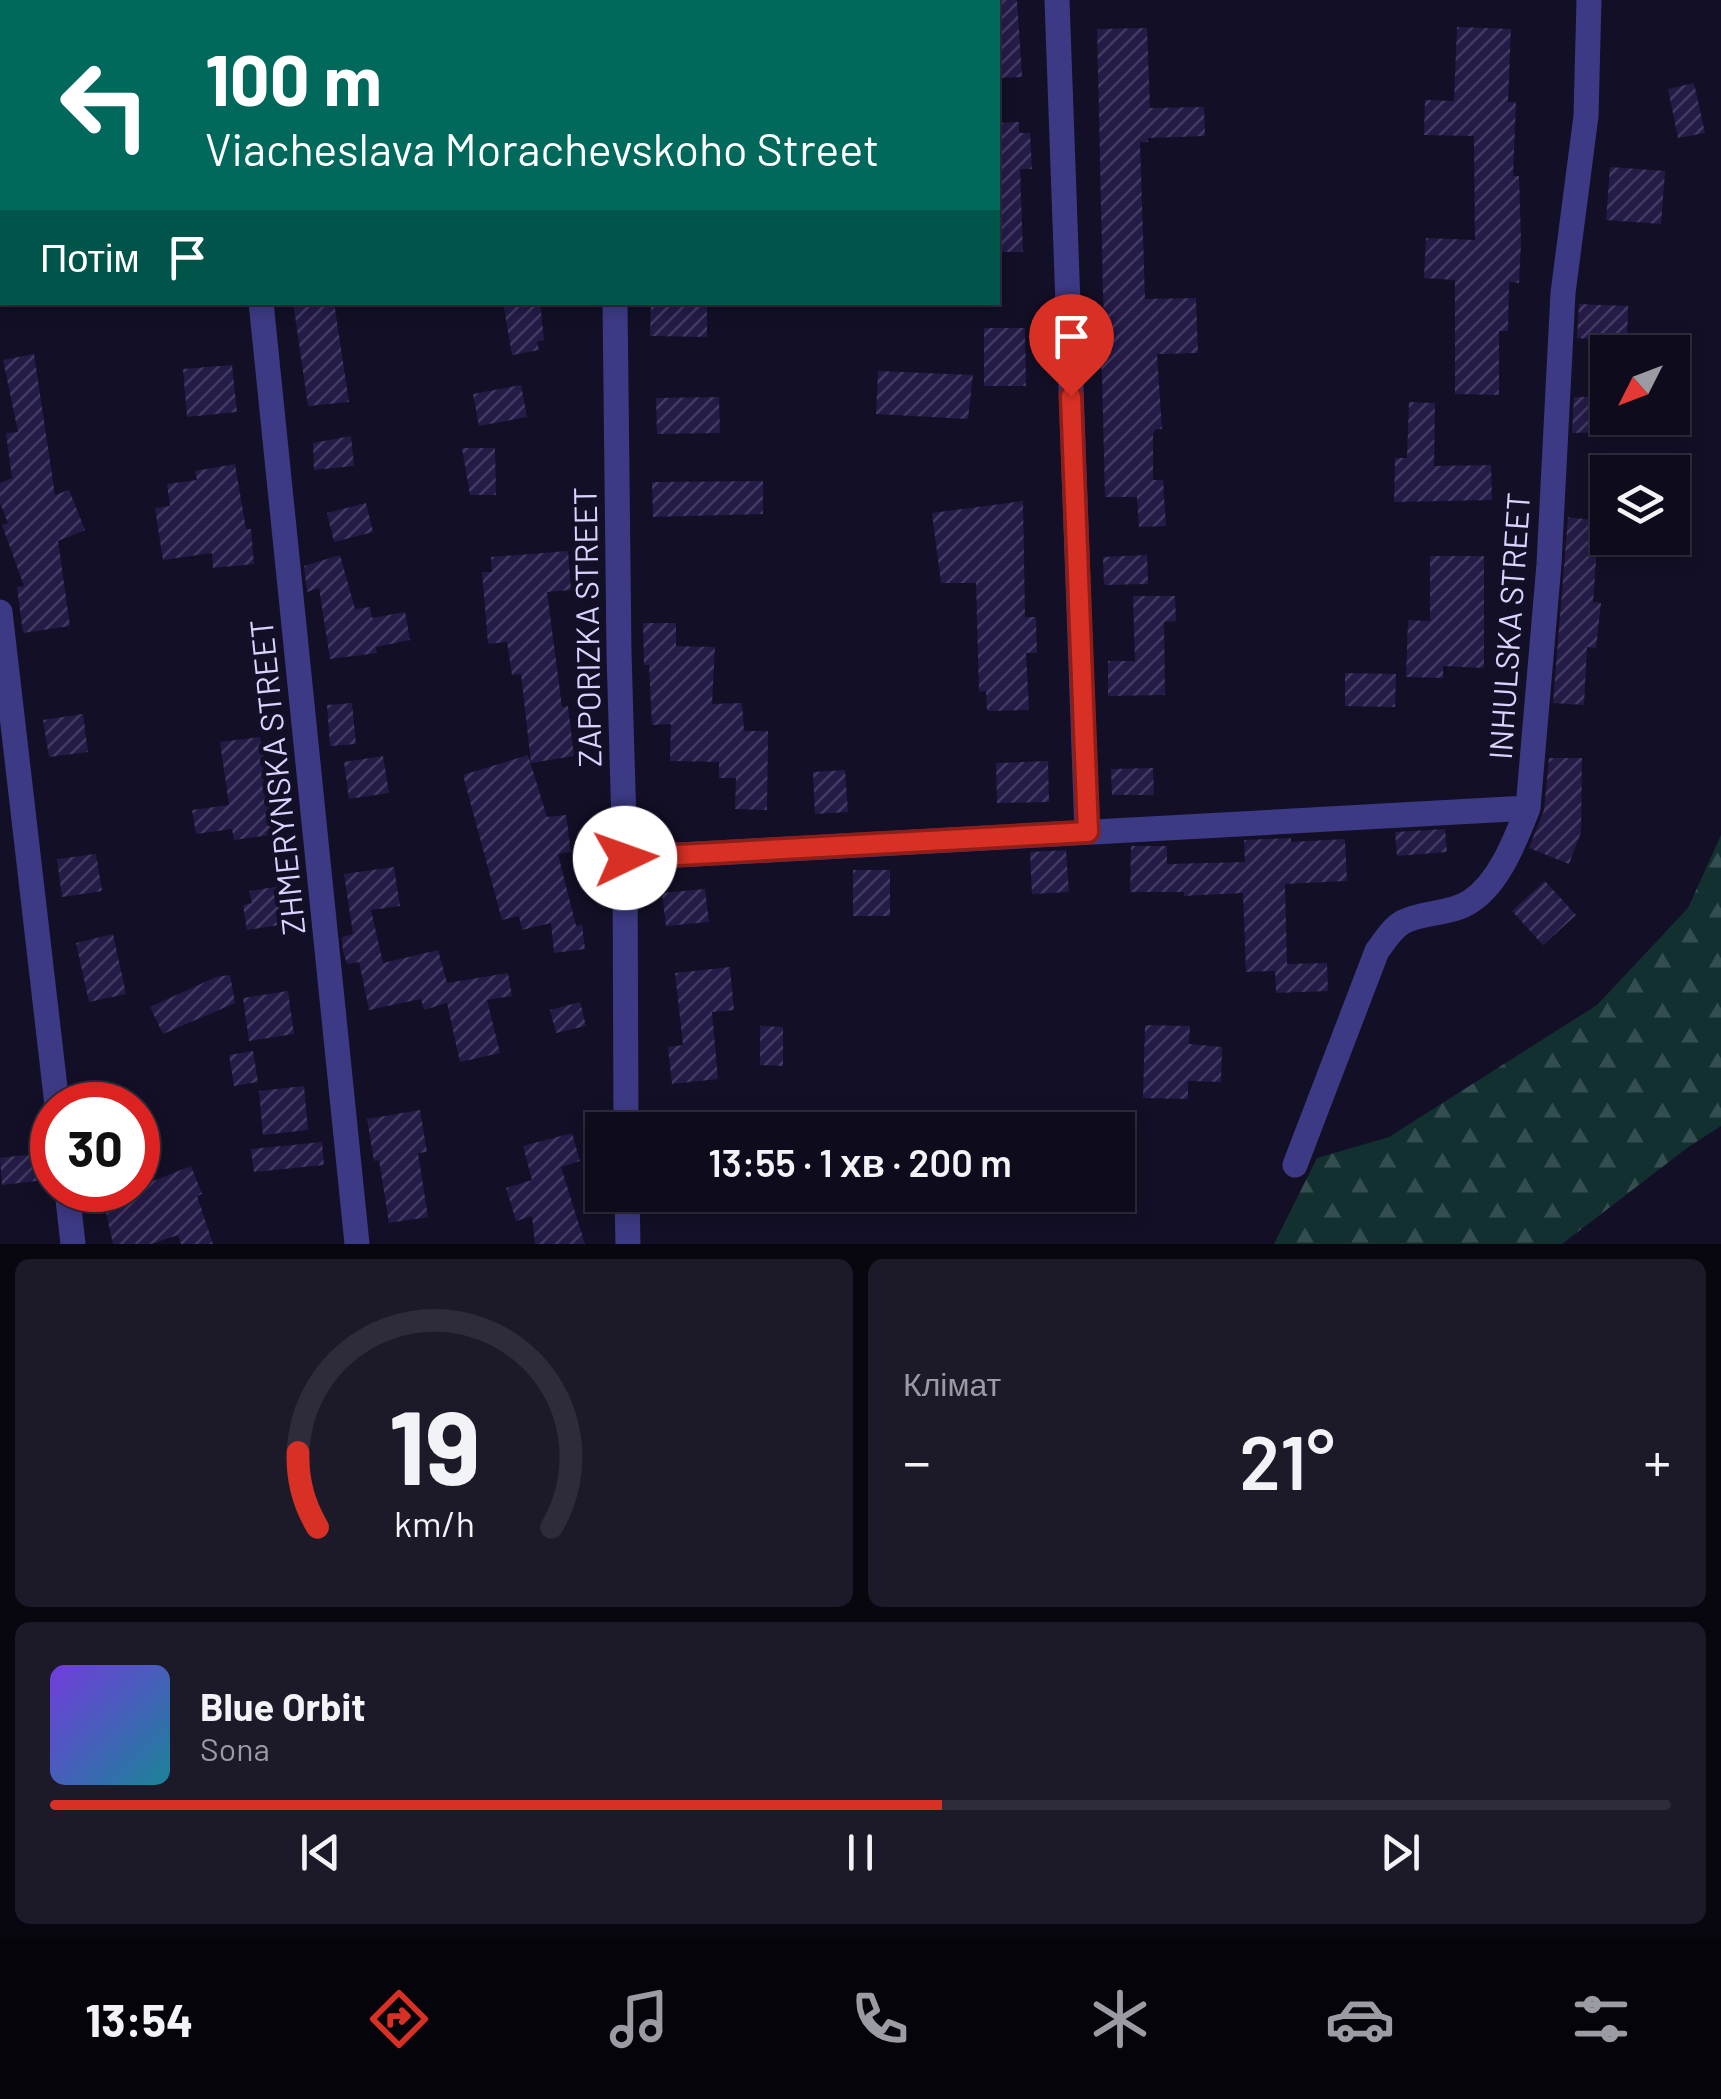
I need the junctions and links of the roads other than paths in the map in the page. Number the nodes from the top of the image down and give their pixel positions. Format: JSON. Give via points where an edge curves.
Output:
{"nodes":[{"id":1,"x":1056,"y":0,"type":"edge"},
{"id":2,"x":1589,"y":0,"type":"edge"},
{"id":3,"x":261,"y":305,"type":"edge"},
{"id":4,"x":615,"y":305,"type":"edge"},
{"id":5,"x":0,"y":612,"type":"edge"},
{"id":6,"x":1528,"y":808,"type":"junction"},
{"id":7,"x":1088,"y":832,"type":"junction"},
{"id":8,"x":625,"y":858,"type":"junction"},
{"id":9,"x":55,"y":1082,"type":"edge"},
{"id":10,"x":626,"y":1112,"type":"edge"},
{"id":11,"x":1295,"y":1165,"type":"dead end"},
{"id":12,"x":69,"y":1212,"type":"edge"},
{"id":13,"x":627,"y":1212,"type":"edge"},
{"id":14,"x":73,"y":1244,"type":"edge"},
{"id":15,"x":356,"y":1244,"type":"edge"},
{"id":16,"x":628,"y":1244,"type":"edge"}],
"edges":[{"from":1,"to":7,"type":"street"},
{"from":2,"to":6,"type":"street","name":"INHULSKA STREET","via":[[1586,116],[1563,293]]},
{"from":3,"to":15,"type":"street","name":"ZHMERYNSKA STREET"},
{"from":4,"to":8,"type":"street","name":"ZAPORIZKA STREET"},
{"from":5,"to":9,"type":"street"},
{"from":6,"to":7,"type":"street"},
{"from":6,"to":11,"type":"street","name":"INHULSKA STREET","via":[[1484,890],[1450,911],[1402,922],[1377,951]]},
{"from":7,"to":8,"type":"street"},
{"from":8,"to":10,"type":"street","name":"ZAPORIZKA STREET"},
{"from":12,"to":14,"type":"street"},
{"from":13,"to":16,"type":"street"}]}
